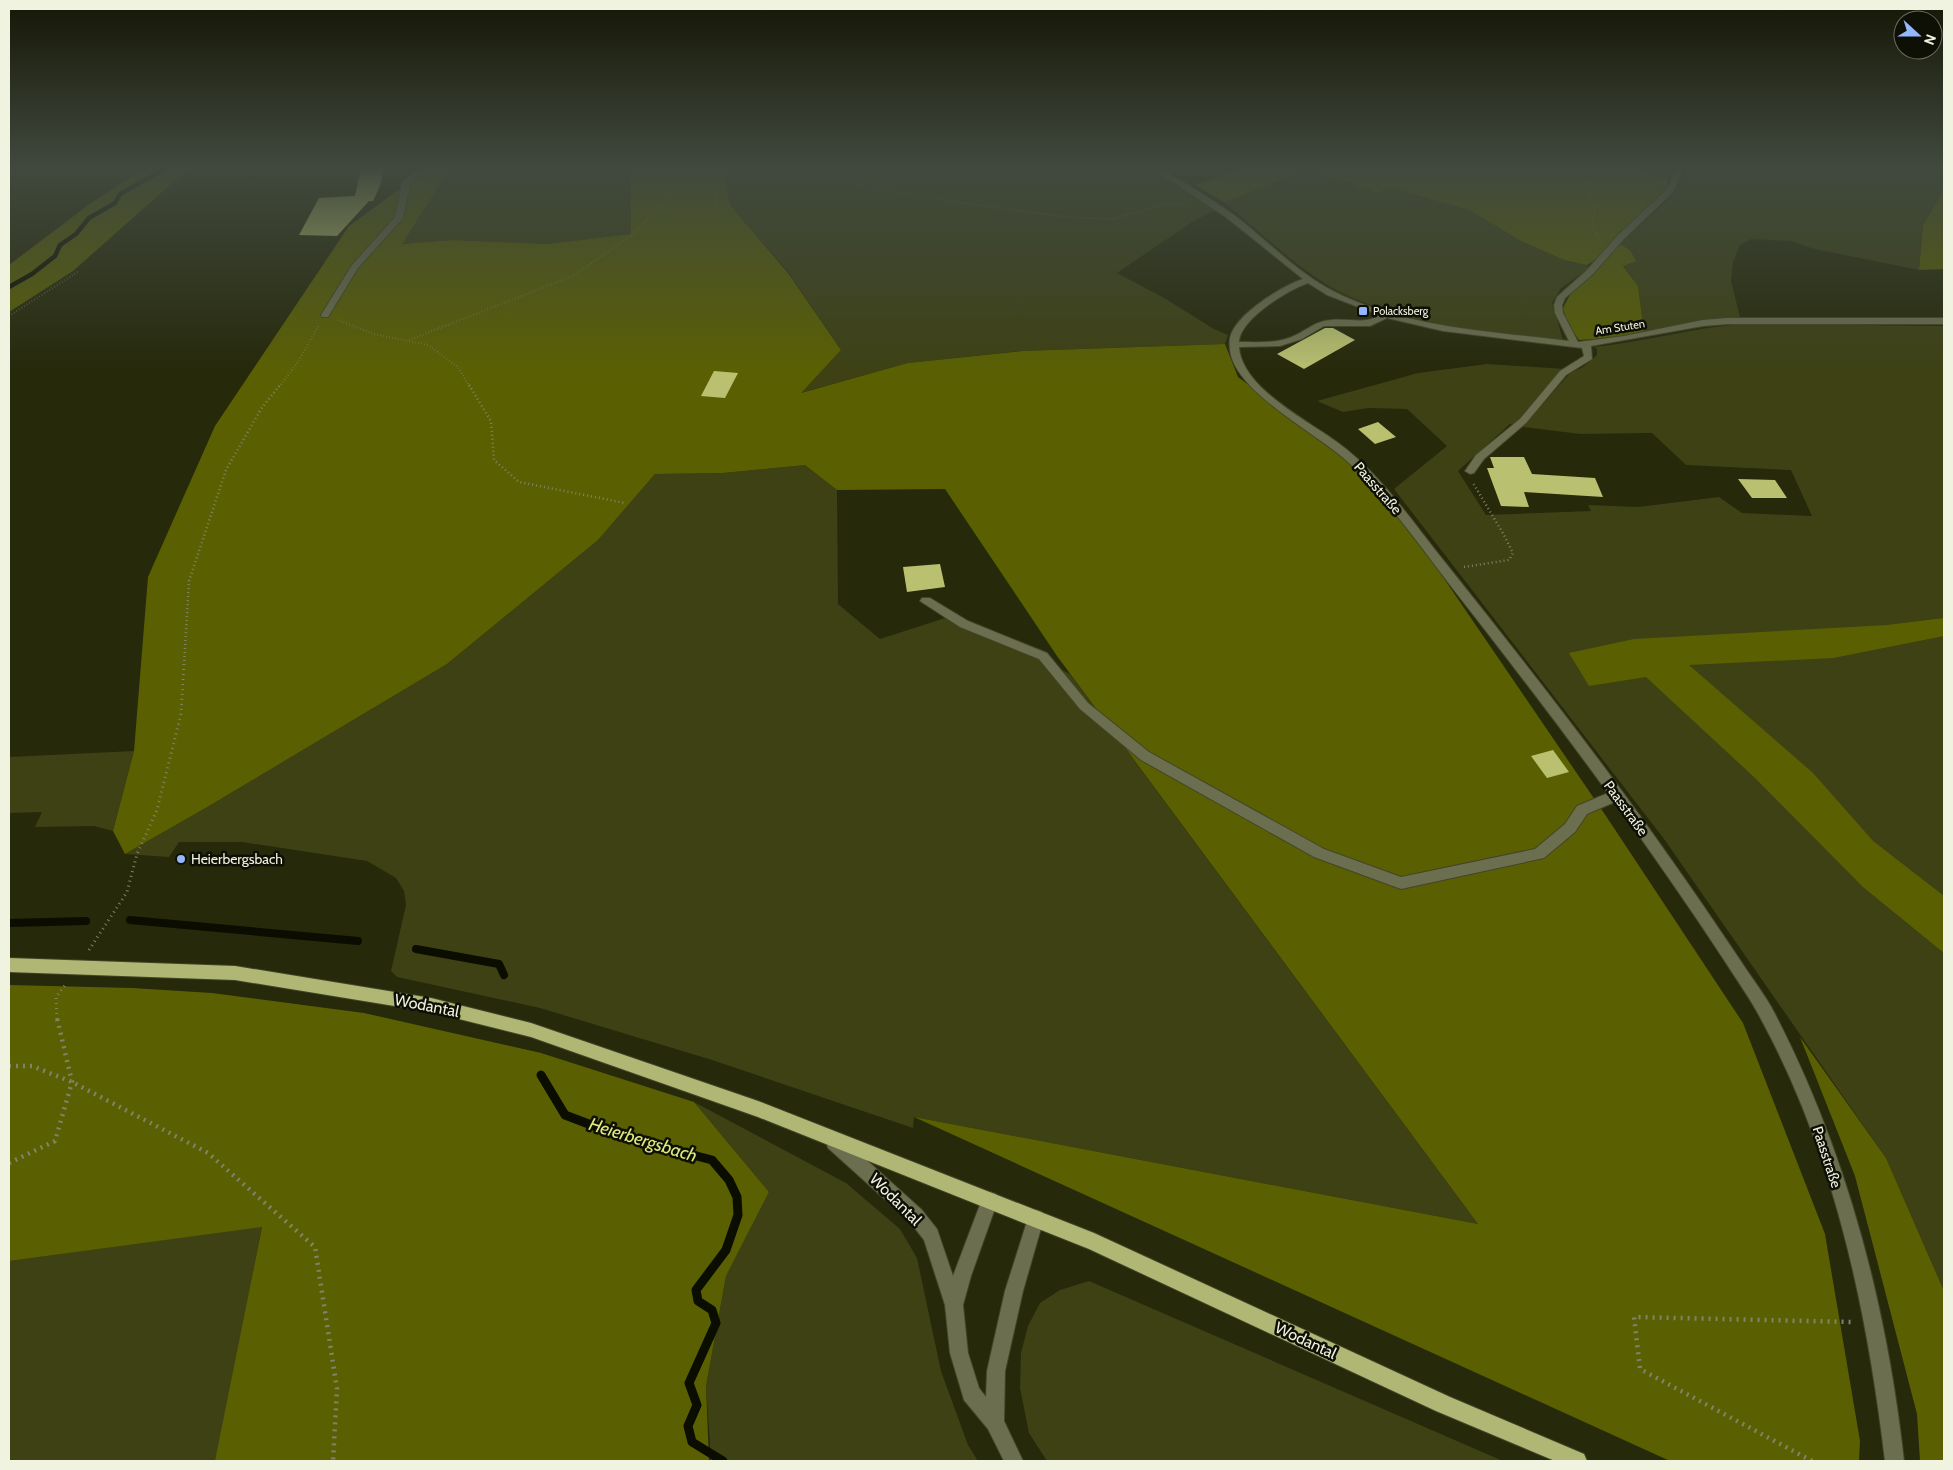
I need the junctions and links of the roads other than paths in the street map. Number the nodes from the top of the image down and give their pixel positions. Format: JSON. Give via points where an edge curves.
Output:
{"nodes":[{"id":1,"x":382,"y":237,"type":"edge"},
{"id":2,"x":1255,"y":237,"type":"edge"},
{"id":3,"x":1623,"y":237,"type":"edge"},
{"id":4,"x":1309,"y":280,"type":"junction"},
{"id":5,"x":324,"y":315,"type":"road end"},
{"id":6,"x":1386,"y":315,"type":"junction"},
{"id":7,"x":1944,"y":322,"type":"edge"},
{"id":8,"x":1233,"y":344,"type":"junction"},
{"id":9,"x":1575,"y":344,"type":"junction"},
{"id":10,"x":1586,"y":344,"type":"junction"},
{"id":11,"x":1470,"y":471,"type":"road end"},
{"id":12,"x":926,"y":601,"type":"dead end"},
{"id":13,"x":1617,"y":794,"type":"junction"},
{"id":14,"x":9,"y":965,"type":"edge"},
{"id":15,"x":826,"y":1135,"type":"junction"},
{"id":16,"x":990,"y":1200,"type":"junction"},
{"id":17,"x":1036,"y":1218,"type":"junction"},
{"id":18,"x":954,"y":1304,"type":"junction"},
{"id":19,"x":995,"y":1422,"type":"junction"},
{"id":20,"x":1014,"y":1461,"type":"edge"},
{"id":21,"x":1577,"y":1461,"type":"edge"},
{"id":22,"x":1895,"y":1461,"type":"edge"}],
"edges":[{"from":1,"to":5,"type":"street","via":[[355,267]]},
{"from":2,"to":4,"type":"street","name":"Am Stuten"},
{"from":3,"to":9,"type":"street","via":[[1561,297],[1559,313]]},
{"from":4,"to":6,"type":"street","name":"Am Stuten","via":[[1330,293]]},
{"from":4,"to":8,"type":"street","via":[[1282,291],[1243,322]]},
{"from":6,"to":8,"type":"street","via":[[1373,323],[1323,323],[1297,339],[1282,342],[1255,346]]},
{"from":6,"to":9,"type":"street","name":"Am Stuten","via":[[1443,328]]},
{"from":7,"to":10,"type":"street","name":"Am Stuten","via":[[1728,321]]},
{"from":8,"to":13,"type":"street","name":"Paasstraße","via":[[1240,367],[1269,399],[1351,458],[1382,491]]},
{"from":9,"to":10,"type":"street","name":"Am Stuten"},
{"from":10,"to":11,"type":"street","via":[[1589,357],[1564,373],[1523,421],[1480,457]]},
{"from":12,"to":13,"type":"street","via":[[964,624],[1043,656],[1084,706],[1145,756],[1319,853],[1401,883],[1539,854],[1570,828],[1582,810]]},
{"from":13,"to":22,"type":"street","name":"Paasstraße","via":[[1699,909],[1770,1020],[1814,1116],[1852,1236],[1873,1323],[1888,1400]]},
{"from":14,"to":15,"type":"main road","name":"Wodantal","via":[[235,973],[431,1005],[531,1030]]},
{"from":15,"to":16,"type":"main road","name":"Wodantal"},
{"from":15,"to":18,"type":"street","name":"Wodantal","via":[[916,1216],[930,1235]]},
{"from":16,"to":17,"type":"main road","name":"Wodantal"},
{"from":16,"to":18,"type":"street","name":"Wodantal"},
{"from":17,"to":19,"type":"street","name":"Wodantal","via":[[1014,1291],[996,1371]]},
{"from":17,"to":21,"type":"main road","name":"Wodantal","via":[[1443,1404]]},
{"from":18,"to":19,"type":"street","name":"Wodantal","via":[[959,1353],[971,1393]]},
{"from":19,"to":20,"type":"street","name":"Wodantal"}]}
